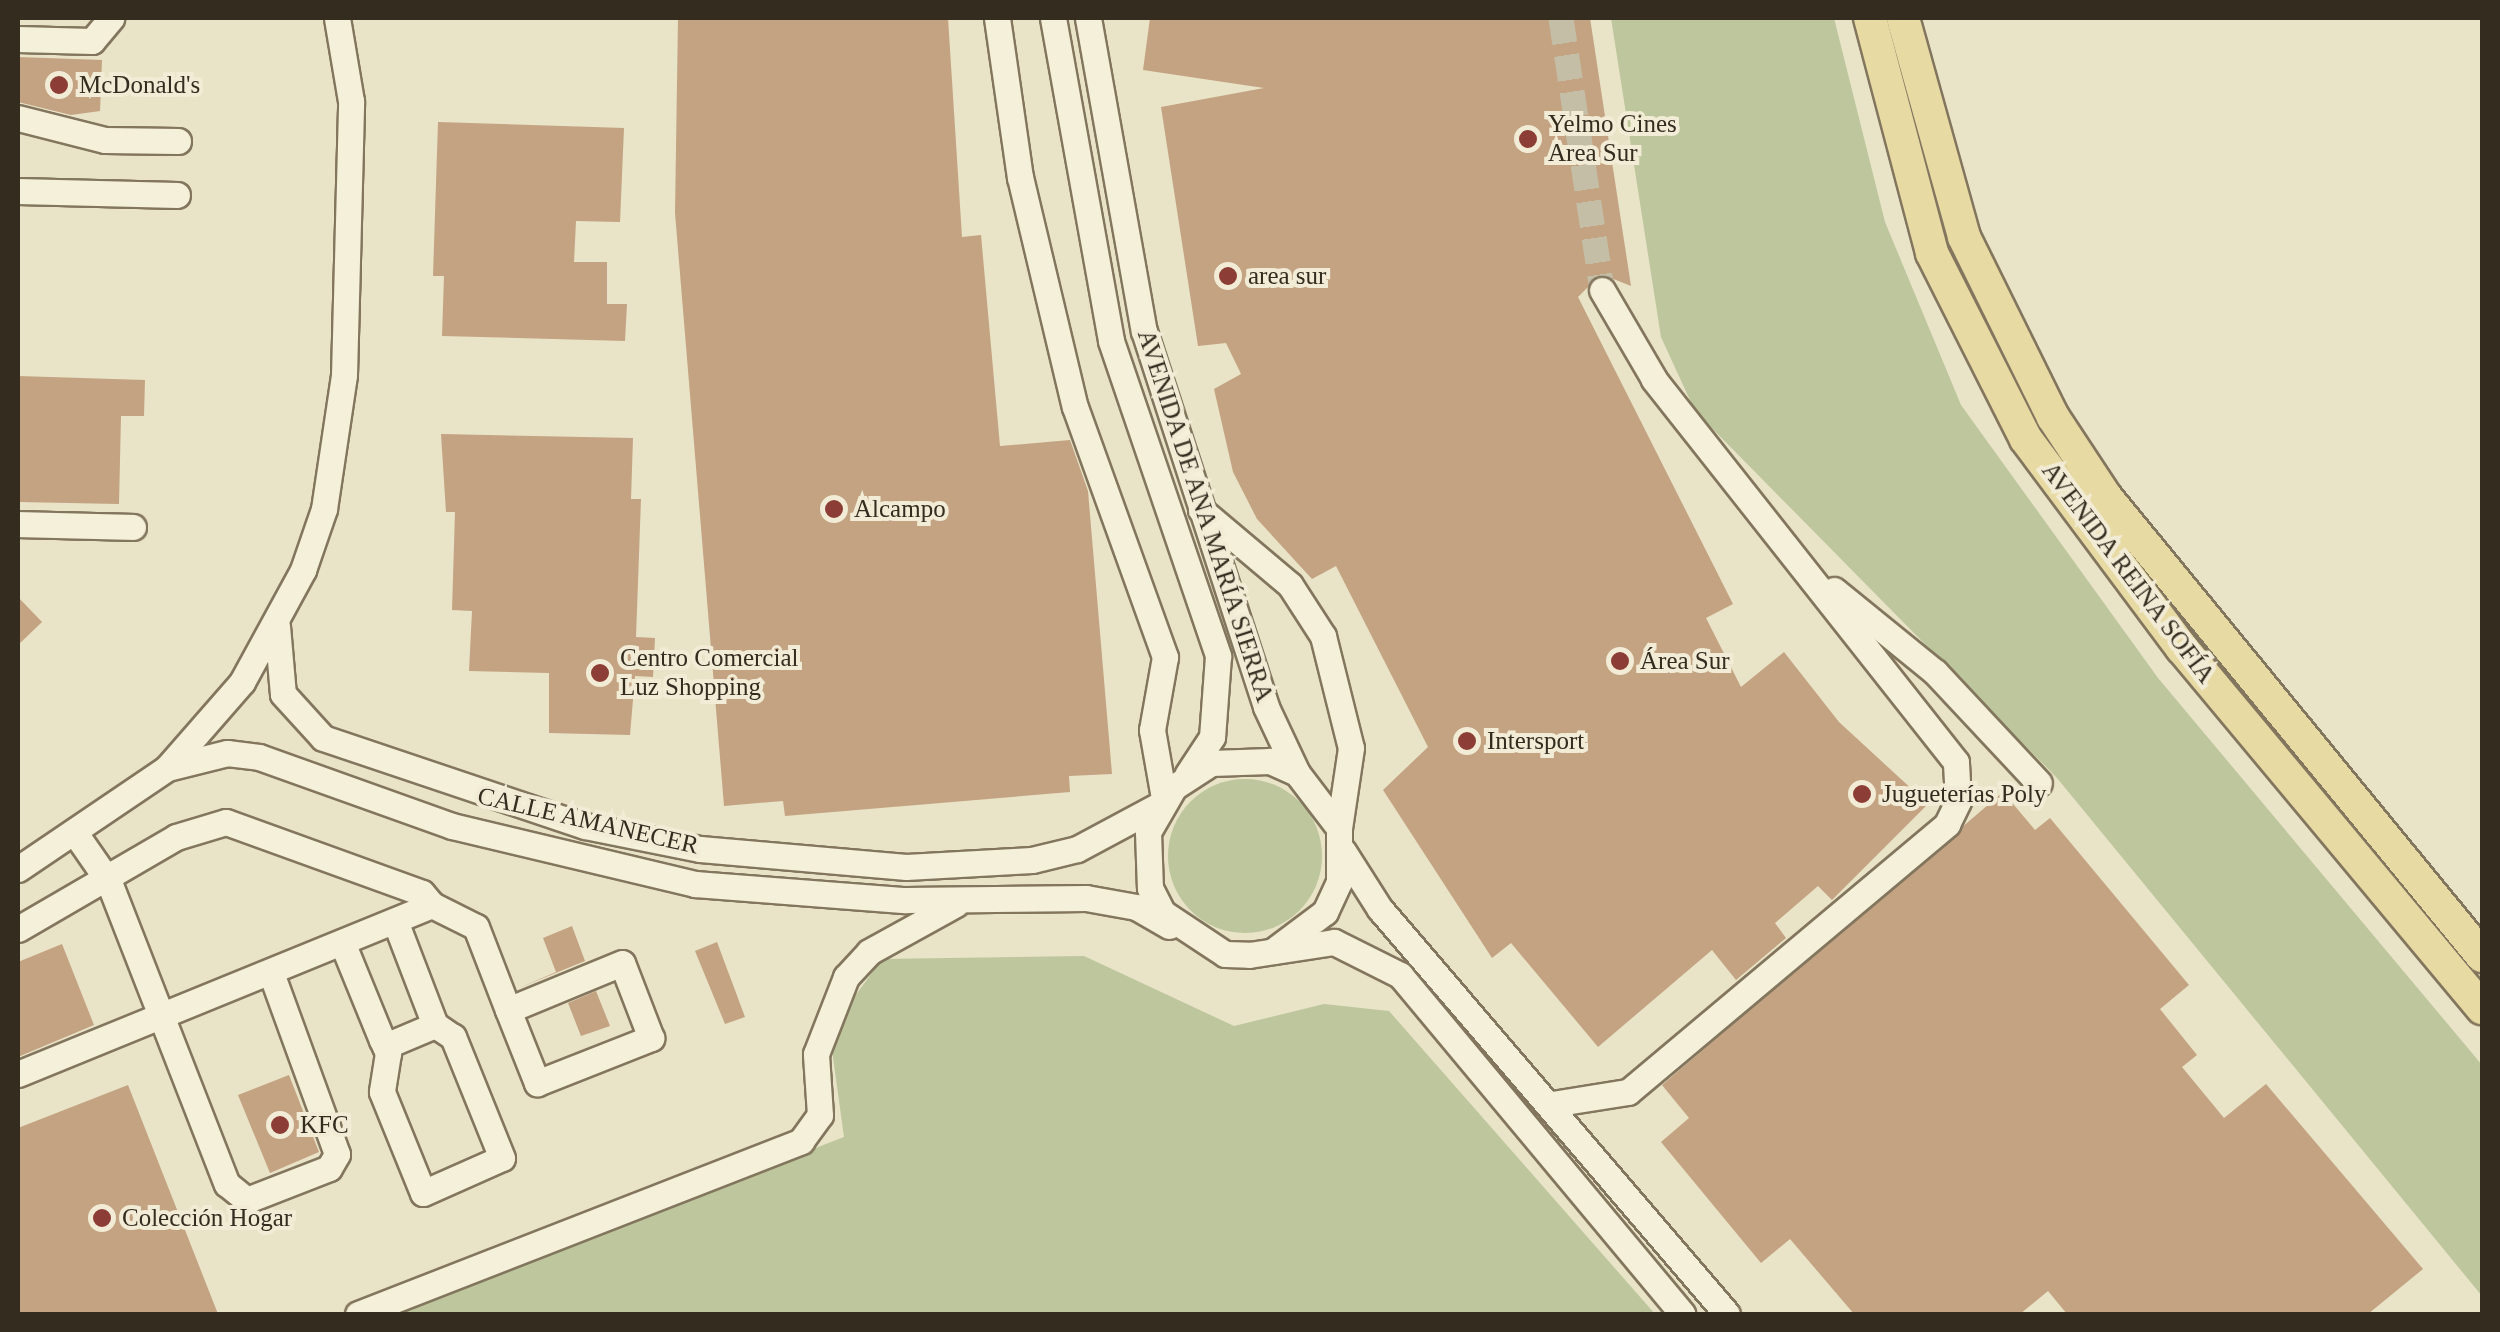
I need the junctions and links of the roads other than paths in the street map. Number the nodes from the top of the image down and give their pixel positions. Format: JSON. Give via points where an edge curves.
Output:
{"nodes":[{"id":1,"x":111,"y":18,"type":"edge"},
{"id":2,"x":338,"y":18,"type":"edge"},
{"id":3,"x":997,"y":18,"type":"edge"},
{"id":4,"x":1053,"y":18,"type":"edge"},
{"id":5,"x":1088,"y":18,"type":"edge"},
{"id":6,"x":1870,"y":18,"type":"edge"},
{"id":7,"x":1902,"y":18,"type":"edge"},
{"id":8,"x":18,"y":39,"type":"edge"},
{"id":9,"x":18,"y":118,"type":"edge"},
{"id":10,"x":178,"y":141,"type":"dead end"},
{"id":11,"x":18,"y":191,"type":"edge"},
{"id":12,"x":176,"y":195,"type":"dead end"},
{"id":13,"x":1602,"y":290,"type":"tunnel mouth"},
{"id":14,"x":1200,"y":510,"type":"junction"},
{"id":15,"x":18,"y":524,"type":"edge"},
{"id":16,"x":133,"y":526,"type":"dead end"},
{"id":17,"x":1822,"y":582,"type":"junction"},
{"id":18,"x":276,"y":626,"type":"junction"},
{"id":19,"x":167,"y":768,"type":"junction"},
{"id":20,"x":1298,"y":773,"type":"junction"},
{"id":21,"x":1185,"y":777,"type":"junction"},
{"id":22,"x":2039,"y":782,"type":"dead end"},
{"id":23,"x":1162,"y":802,"type":"junction"},
{"id":24,"x":77,"y":836,"type":"junction"},
{"id":25,"x":1341,"y":839,"type":"junction"},
{"id":26,"x":18,"y":868,"type":"edge"},
{"id":27,"x":109,"y":882,"type":"junction"},
{"id":28,"x":965,"y":899,"type":"junction"},
{"id":29,"x":432,"y":905,"type":"junction"},
{"id":30,"x":397,"y":926,"type":"junction"},
{"id":31,"x":18,"y":929,"type":"edge"},
{"id":32,"x":1182,"y":934,"type":"junction"},
{"id":33,"x":344,"y":947,"type":"junction"},
{"id":34,"x":1273,"y":951,"type":"junction"},
{"id":35,"x":2482,"y":956,"type":"edge"},
{"id":36,"x":272,"y":975,"type":"junction"},
{"id":37,"x":2482,"y":1008,"type":"edge"},
{"id":38,"x":508,"y":1010,"type":"junction"},
{"id":39,"x":164,"y":1017,"type":"junction"},
{"id":40,"x":436,"y":1025,"type":"junction"},
{"id":41,"x":385,"y":1046,"type":"junction"},
{"id":42,"x":18,"y":1074,"type":"edge"},
{"id":43,"x":1552,"y":1104,"type":"junction"},
{"id":44,"x":358,"y":1314,"type":"edge"},
{"id":45,"x":1682,"y":1314,"type":"edge"},
{"id":46,"x":1728,"y":1314,"type":"edge"}],
"edges":[{"from":1,"to":8,"type":"street","via":[[92,41]]},
{"from":2,"to":18,"type":"street","via":[[351,101],[344,374],[324,509]]},
{"from":3,"to":23,"type":"street","via":[[1020,177],[1074,407],[1164,658],[1152,730]]},
{"from":4,"to":21,"type":"street","name":"AVENIDA DE ANA MARÍA SIERRA","via":[[1111,341],[1218,656],[1212,738]]},
{"from":5,"to":14,"type":"street","name":"AVENIDA DE ANA MARÍA SIERRA","via":[[1119,223]]},
{"from":6,"to":37,"type":"main road","name":"AVENIDA REINA SOFÍA","via":[[1932,253],[2026,439],[2182,648]]},
{"from":7,"to":35,"type":"main road","name":"AVENIDA REINA SOFÍA","via":[[1964,237],[2052,417],[2105,496]]},
{"from":9,"to":10,"type":"street","via":[[105,140]]},
{"from":11,"to":12,"type":"street"},
{"from":13,"to":17,"type":"street","via":[[1712,457]]},
{"from":14,"to":20,"type":"street","name":"AVENIDA DE ANA MARÍA SIERRA"},
{"from":14,"to":25,"type":"street","via":[[1290,586],[1324,636],[1351,748]]},
{"from":15,"to":16,"type":"street"},
{"from":17,"to":22,"type":"street","via":[[1870,612]]},
{"from":17,"to":43,"type":"street","via":[[1956,762],[1958,801],[1947,824],[1628,1092]]},
{"from":18,"to":19,"type":"street"},
{"from":18,"to":23,"type":"street","name":"CALLE AMANECER","via":[[283,694],[323,738],[468,794],[604,830],[700,849],[906,867],[1032,860],[1077,849]]},
{"from":19,"to":24,"type":"street"},
{"from":19,"to":28,"type":"street","name":"CALLE AMANECER","via":[[226,753],[260,757],[452,826],[695,884]]},
{"from":20,"to":21,"type":"street","name":"AVENIDA DE ANA MARÍA SIERRA","via":[[1240,758]]},
{"from":20,"to":25,"type":"street","name":"AVENIDA DE ANA MARÍA SIERRA"},
{"from":21,"to":23,"type":"street","name":"AVENIDA DE ANA MARÍA SIERRA"},
{"from":23,"to":32,"type":"street","via":[[1148,874]]},
{"from":24,"to":26,"type":"street"},
{"from":24,"to":27,"type":"street"},
{"from":25,"to":34,"type":"street","via":[[1325,912]]},
{"from":25,"to":43,"type":"street","name":"AVENIDA DE ANA MARÍA SIERRA","via":[[1380,908]]},
{"from":27,"to":29,"type":"street","via":[[155,851],[226,822],[422,893]]},
{"from":27,"to":31,"type":"street"},
{"from":27,"to":39,"type":"street"},
{"from":28,"to":32,"type":"street","name":"CALLE AMANECER","via":[[1086,898],[1136,907]]},
{"from":28,"to":44,"type":"street","via":[[895,935],[846,977],[816,1054],[820,1115],[801,1142]]},
{"from":29,"to":30,"type":"street"},
{"from":29,"to":38,"type":"street","via":[[476,927]]},
{"from":30,"to":33,"type":"street"},
{"from":30,"to":40,"type":"street"},
{"from":32,"to":34,"type":"street","via":[[1226,954]]},
{"from":33,"to":36,"type":"street"},
{"from":33,"to":41,"type":"street"},
{"from":34,"to":45,"type":"street","via":[[1334,942],[1400,976]]},
{"from":36,"to":39,"type":"street"},
{"from":36,"to":39,"type":"street","via":[[337,1154],[298,1183],[247,1200],[234,1195]]},
{"from":38,"to":38,"type":"street","via":[[537,1083],[651,1038],[622,964]]},
{"from":39,"to":42,"type":"street"},
{"from":40,"to":41,"type":"street"},
{"from":40,"to":41,"type":"street","via":[[453,1037],[502,1158],[423,1193],[382,1092]]},
{"from":43,"to":46,"type":"street","name":"AVENIDA DE ANA MARÍA SIERRA"}]}
